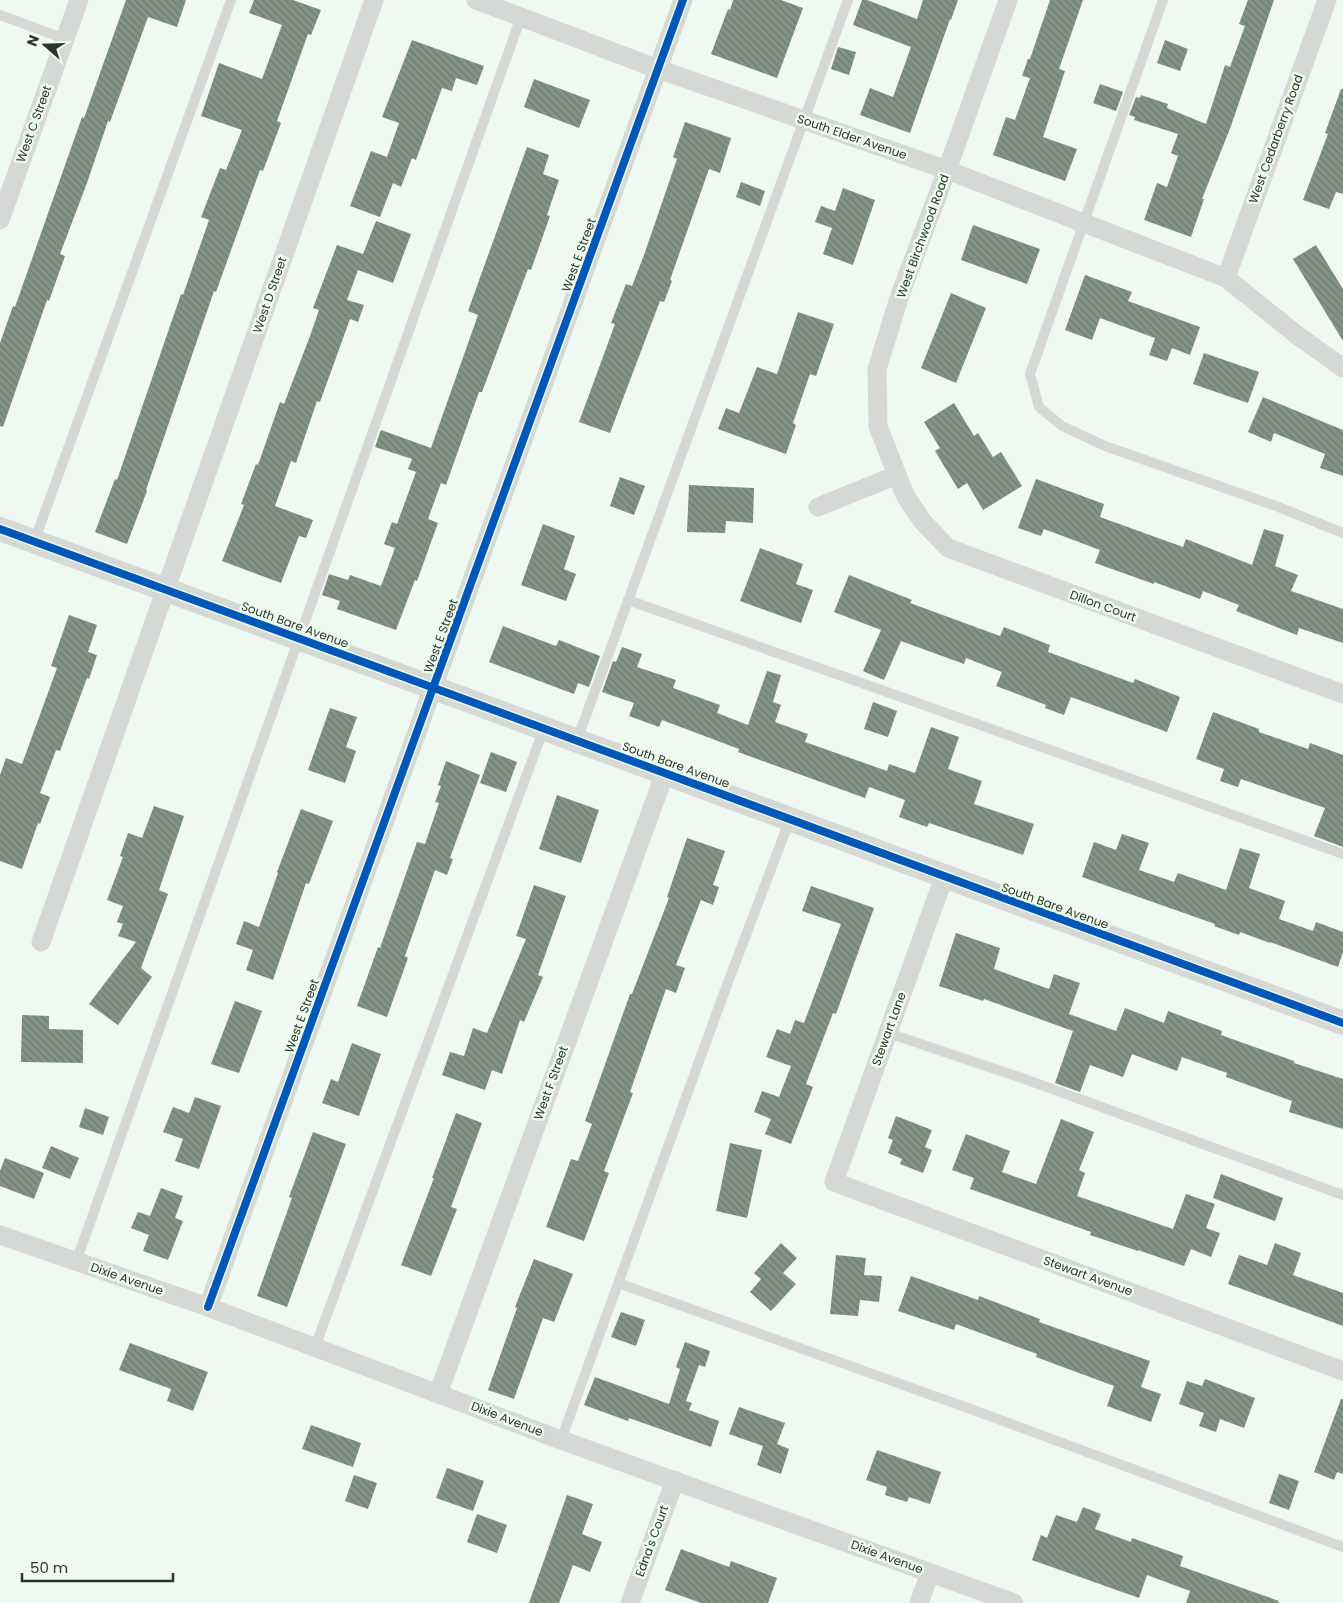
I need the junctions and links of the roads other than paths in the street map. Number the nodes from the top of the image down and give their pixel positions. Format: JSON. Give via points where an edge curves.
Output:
{"nodes":[{"id":1,"x":79,"y":0,"type":"edge"},
{"id":2,"x":231,"y":0,"type":"edge"},
{"id":3,"x":374,"y":0,"type":"edge"},
{"id":4,"x":476,"y":0,"type":"edge"},
{"id":5,"x":683,"y":0,"type":"edge"},
{"id":6,"x":848,"y":0,"type":"edge"},
{"id":7,"x":1008,"y":0,"type":"edge"},
{"id":8,"x":1163,"y":0,"type":"edge"},
{"id":9,"x":1327,"y":0,"type":"edge"},
{"id":10,"x":0,"y":15,"type":"edge"},
{"id":11,"x":521,"y":17,"type":"junction"},
{"id":12,"x":65,"y":39,"type":"junction"},
{"id":13,"x":658,"y":69,"type":"junction"},
{"id":14,"x":805,"y":120,"type":"junction"},
{"id":15,"x":947,"y":170,"type":"junction"},
{"id":16,"x":6,"y":186,"type":"edge"},
{"id":17,"x":0,"y":220,"type":"edge"},
{"id":18,"x":1084,"y":222,"type":"junction"},
{"id":19,"x":1226,"y":278,"type":"junction"},
{"id":20,"x":1343,"y":368,"type":"edge"},
{"id":21,"x":897,"y":475,"type":"junction"},
{"id":22,"x":818,"y":507,"type":"dead end"},
{"id":23,"x":0,"y":529,"type":"edge"},
{"id":24,"x":1343,"y":533,"type":"edge"},
{"id":25,"x":34,"y":542,"type":"junction"},
{"id":26,"x":166,"y":590,"type":"junction"},
{"id":27,"x":628,"y":600,"type":"junction"},
{"id":28,"x":299,"y":638,"type":"junction"},
{"id":29,"x":434,"y":688,"type":"junction"},
{"id":30,"x":1343,"y":694,"type":"edge"},
{"id":31,"x":544,"y":728,"type":"junction"},
{"id":32,"x":576,"y":740,"type":"junction"},
{"id":33,"x":665,"y":773,"type":"junction"},
{"id":34,"x":790,"y":820,"type":"junction"},
{"id":35,"x":1343,"y":854,"type":"edge"},
{"id":36,"x":944,"y":877,"type":"junction"},
{"id":37,"x":41,"y":942,"type":"dead end"},
{"id":38,"x":1343,"y":1023,"type":"edge"},
{"id":39,"x":888,"y":1033,"type":"junction"},
{"id":40,"x":834,"y":1182,"type":"joint"},
{"id":41,"x":1343,"y":1195,"type":"edge"},
{"id":42,"x":0,"y":1235,"type":"edge"},
{"id":43,"x":76,"y":1262,"type":"junction"},
{"id":44,"x":618,"y":1283,"type":"junction"},
{"id":45,"x":208,"y":1307,"type":"junction"},
{"id":46,"x":315,"y":1347,"type":"junction"},
{"id":47,"x":1343,"y":1371,"type":"edge"},
{"id":48,"x":438,"y":1394,"type":"junction"},
{"id":49,"x":561,"y":1440,"type":"junction"},
{"id":50,"x":674,"y":1480,"type":"junction"},
{"id":51,"x":1343,"y":1547,"type":"edge"},
{"id":52,"x":930,"y":1573,"type":"junction"},
{"id":53,"x":630,"y":1603,"type":"edge"},
{"id":54,"x":919,"y":1603,"type":"edge"},
{"id":55,"x":1014,"y":1603,"type":"edge"}],
"edges":[{"from":1,"to":12,"type":"street","name":"West C Street"},
{"from":2,"to":25,"type":"lane"},
{"from":3,"to":26,"type":"street","name":"West D Street"},
{"from":4,"to":11,"type":"street","name":"South Elder Avenue"},
{"from":5,"to":13,"type":"street","name":"West E Street"},
{"from":6,"to":14,"type":"lane"},
{"from":7,"to":15,"type":"street","name":"West Birchwood Road"},
{"from":8,"to":18,"type":"lane"},
{"from":9,"to":19,"type":"street","name":"West Cedarberry Road"},
{"from":10,"to":12,"type":"lane"},
{"from":11,"to":13,"type":"street","name":"South Elder Avenue"},
{"from":11,"to":28,"type":"lane"},
{"from":12,"to":16,"type":"street","name":"West C Street"},
{"from":13,"to":14,"type":"street","name":"South Elder Avenue"},
{"from":13,"to":29,"type":"street","name":"West E Street"},
{"from":14,"to":15,"type":"street","name":"South Elder Avenue"},
{"from":14,"to":27,"type":"lane"},
{"from":15,"to":18,"type":"street","name":"South Elder Avenue"},
{"from":15,"to":21,"type":"street","name":"West Birchwood Road","via":[[900,295],[877,369],[878,426]]},
{"from":16,"to":17,"type":"street","name":"West C Street"},
{"from":18,"to":19,"type":"street","name":"South Elder Avenue"},
{"from":18,"to":24,"type":"lane","via":[[1030,374],[1039,407],[1062,426],[1105,446]]},
{"from":19,"to":20,"type":"street","name":"South Elder Avenue"},
{"from":21,"to":22,"type":"street"},
{"from":21,"to":30,"type":"street","name":"Dillon Court","via":[[906,498],[948,548]]},
{"from":23,"to":25,"type":"street","name":"South Bare Avenue"},
{"from":25,"to":26,"type":"street","name":"South Bare Avenue"},
{"from":26,"to":28,"type":"street","name":"South Bare Avenue"},
{"from":26,"to":37,"type":"street","name":"West D Street"},
{"from":27,"to":32,"type":"lane"},
{"from":27,"to":35,"type":"lane"},
{"from":28,"to":29,"type":"street","name":"South Bare Avenue"},
{"from":28,"to":43,"type":"lane"},
{"from":29,"to":31,"type":"street","name":"South Bare Avenue"},
{"from":29,"to":45,"type":"street","name":"West E Street"},
{"from":31,"to":32,"type":"street","name":"South Bare Avenue"},
{"from":31,"to":46,"type":"lane"},
{"from":32,"to":33,"type":"street","name":"South Bare Avenue"},
{"from":33,"to":34,"type":"street","name":"South Bare Avenue"},
{"from":33,"to":48,"type":"street","name":"West F Street"},
{"from":34,"to":36,"type":"street","name":"South Bare Avenue"},
{"from":34,"to":44,"type":"lane"},
{"from":36,"to":38,"type":"street","name":"South Bare Avenue"},
{"from":36,"to":39,"type":"street","name":"Stewart Lane"},
{"from":39,"to":40,"type":"street","name":"Stewart Lane"},
{"from":39,"to":41,"type":"lane","via":[[1022,1078]]},
{"from":40,"to":47,"type":"street","name":"Stewart Avenue"},
{"from":42,"to":43,"type":"street","name":"Dixie Avenue"},
{"from":43,"to":45,"type":"street","name":"Dixie Avenue"},
{"from":44,"to":49,"type":"lane"},
{"from":44,"to":51,"type":"lane"},
{"from":45,"to":46,"type":"street","name":"Dixie Avenue"},
{"from":46,"to":48,"type":"street","name":"Dixie Avenue"},
{"from":48,"to":49,"type":"street","name":"Dixie Avenue"},
{"from":49,"to":50,"type":"street","name":"Dixie Avenue"},
{"from":50,"to":52,"type":"street","name":"Dixie Avenue"},
{"from":50,"to":53,"type":"street","name":"Edna's Court"},
{"from":52,"to":54,"type":"street"},
{"from":52,"to":55,"type":"street","name":"Dixie Avenue"}]}
